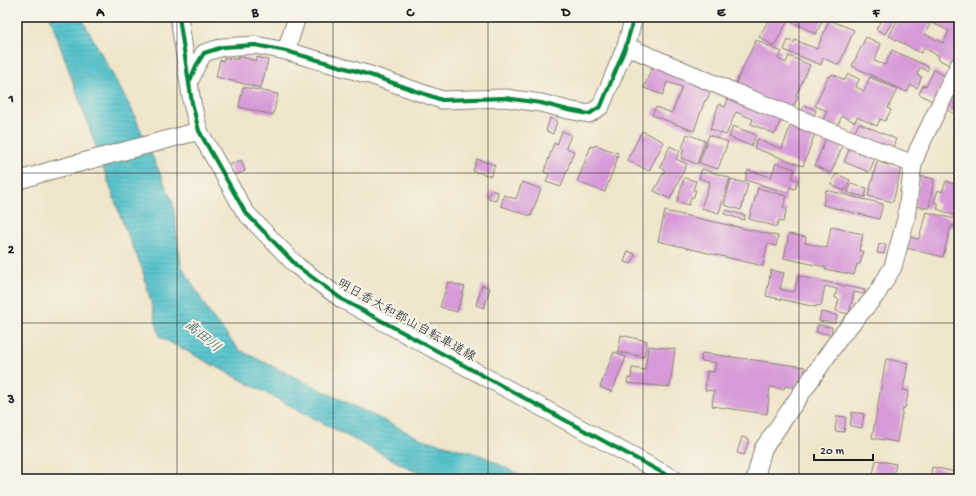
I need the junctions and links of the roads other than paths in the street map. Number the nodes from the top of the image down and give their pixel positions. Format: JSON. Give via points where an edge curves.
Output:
{"nodes":[{"id":1,"x":179,"y":17,"type":"edge"},
{"id":2,"x":297,"y":17,"type":"edge"},
{"id":3,"x":634,"y":17,"type":"edge"},
{"id":4,"x":626,"y":46,"type":"junction"},
{"id":5,"x":286,"y":51,"type":"junction"},
{"id":6,"x":959,"y":65,"type":"edge"},
{"id":7,"x":189,"y":83,"type":"junction"},
{"id":8,"x":194,"y":132,"type":"junction"},
{"id":9,"x":913,"y":164,"type":"junction"},
{"id":10,"x":17,"y":181,"type":"edge"},
{"id":11,"x":674,"y":479,"type":"edge"},
{"id":12,"x":755,"y":479,"type":"edge"}],
"edges":[{"from":1,"to":7,"type":"street","name":"明日香大和郡山自転車道線"},
{"from":2,"to":5,"type":"street"},
{"from":3,"to":4,"type":"street"},
{"from":4,"to":5,"type":"street","via":[[600,106],[589,114],[505,98],[442,100]]},
{"from":4,"to":9,"type":"street","via":[[825,131]]},
{"from":5,"to":7,"type":"street","via":[[255,45],[223,47],[204,53]]},
{"from":6,"to":9,"type":"street"},
{"from":7,"to":8,"type":"street","name":"明日香大和郡山自転車道線"},
{"from":8,"to":10,"type":"street"},
{"from":8,"to":11,"type":"street","name":"明日香大和郡山自転車道線","via":[[245,212],[298,266],[343,300]]},
{"from":9,"to":12,"type":"street","via":[[906,218],[893,266],[876,295],[840,337],[763,449]]}]}
